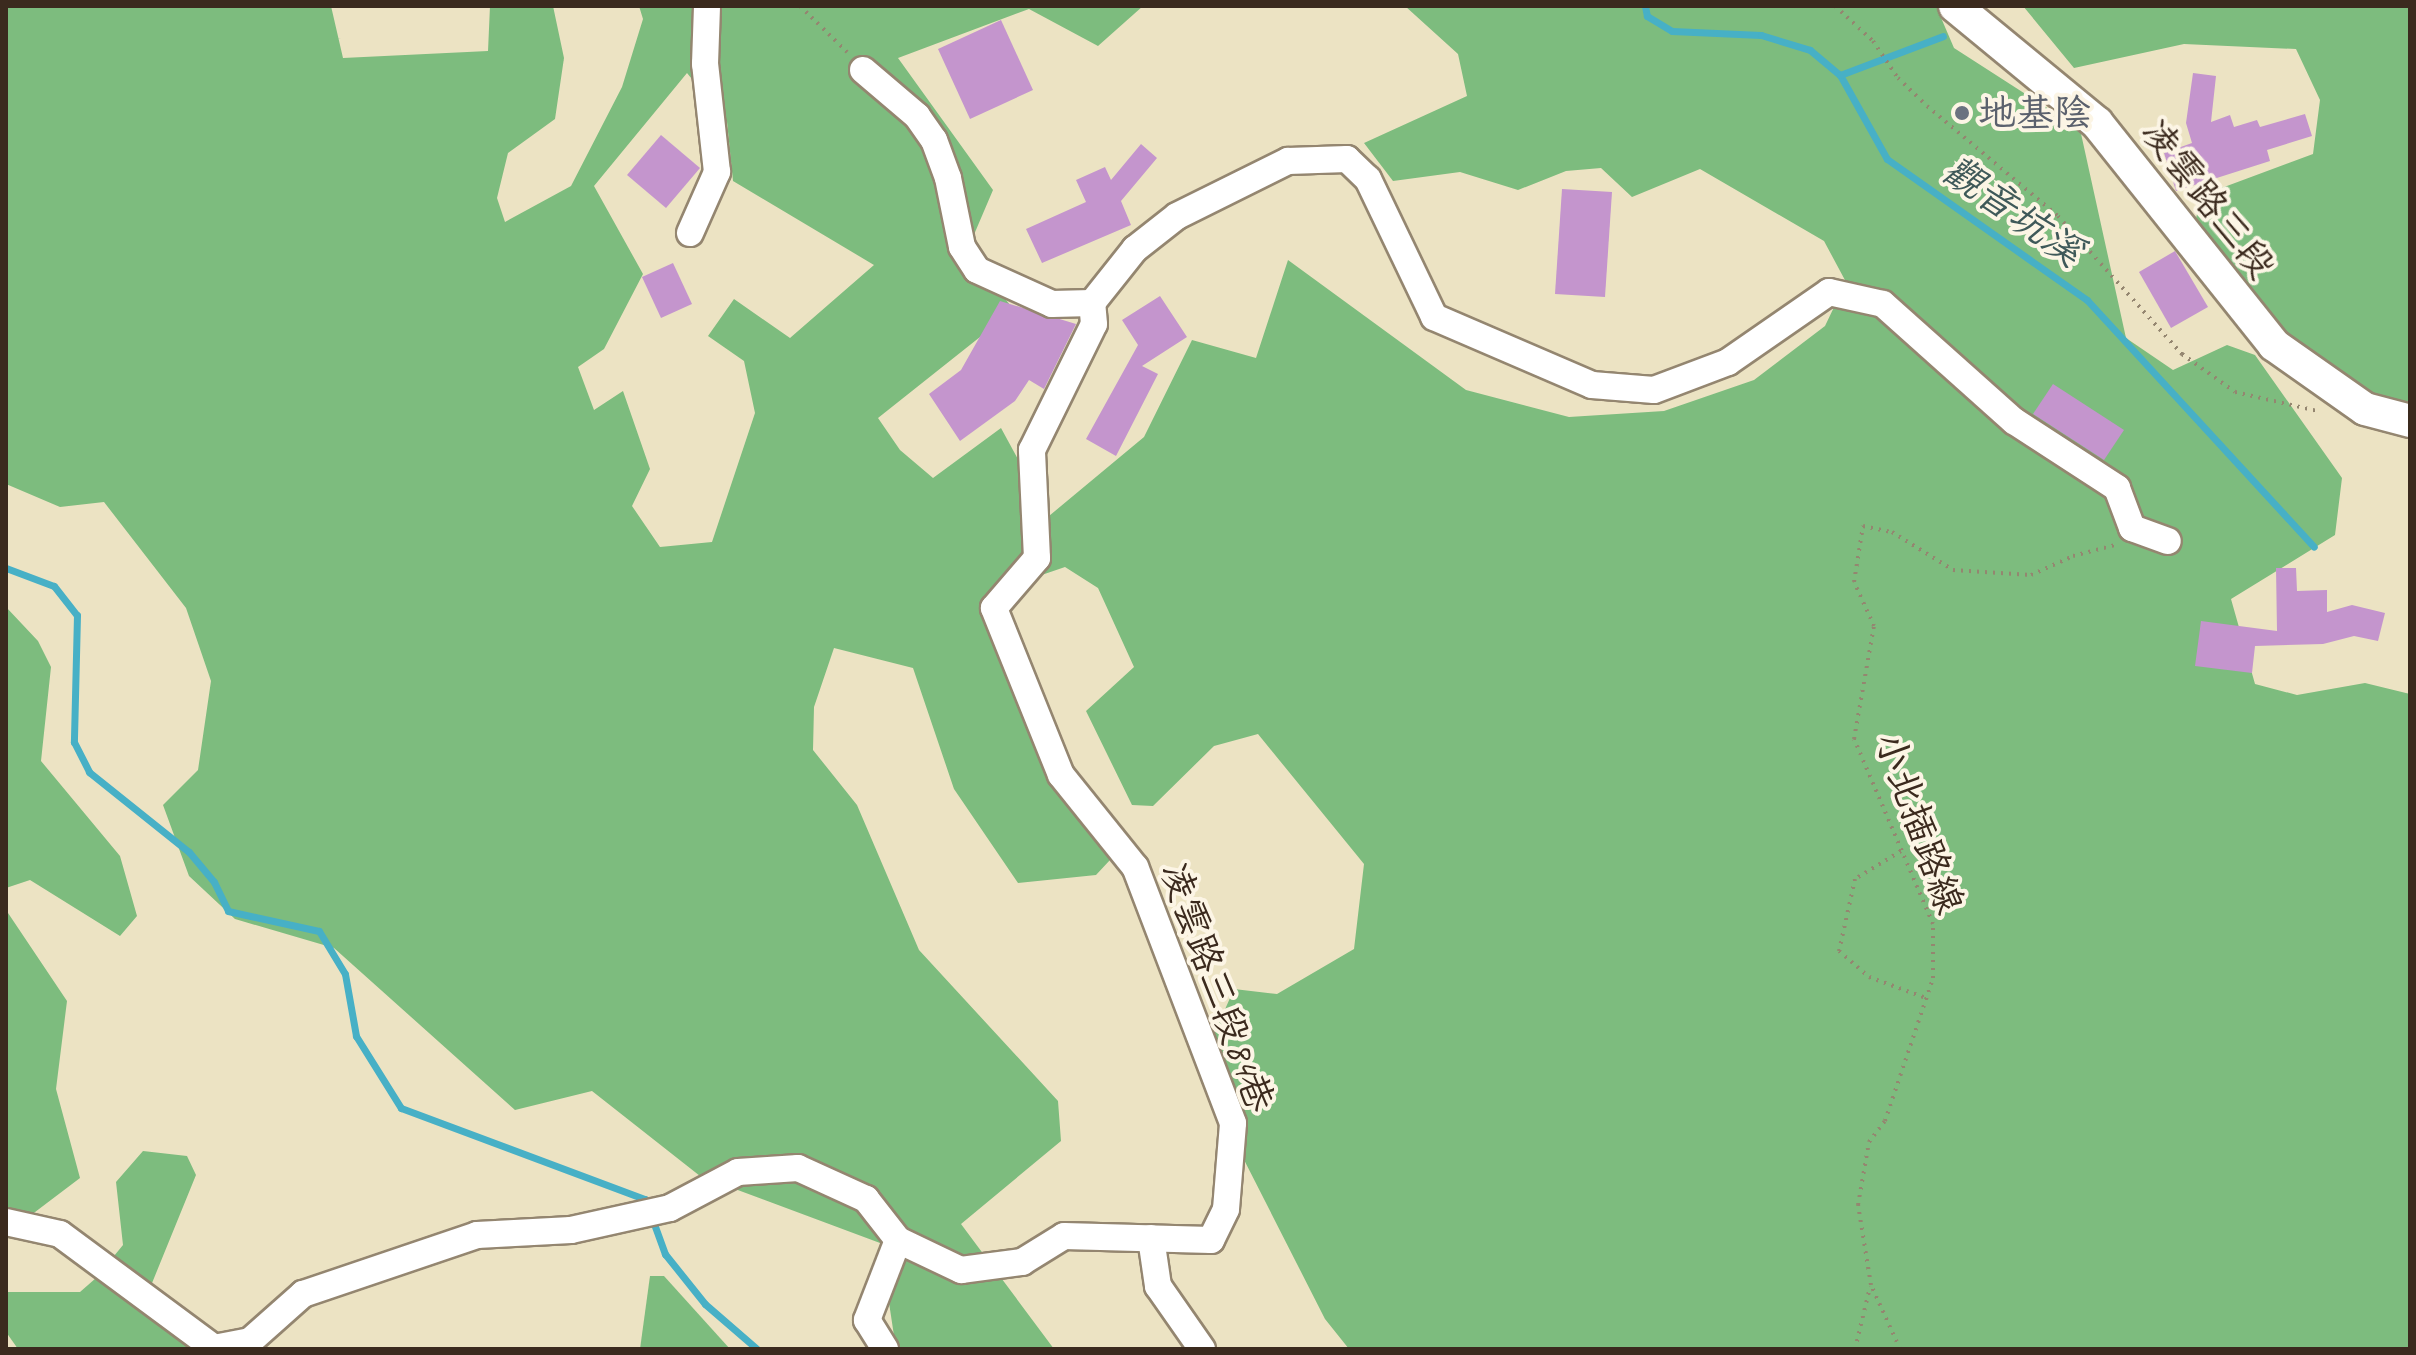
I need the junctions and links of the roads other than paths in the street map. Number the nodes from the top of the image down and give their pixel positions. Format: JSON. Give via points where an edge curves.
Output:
{"nodes":[{"id":1,"x":707,"y":6,"type":"edge"},
{"id":2,"x":1955,"y":6,"type":"edge"},
{"id":3,"x":863,"y":70,"type":"road end"},
{"id":4,"x":690,"y":233,"type":"dead end"},
{"id":5,"x":1092,"y":303,"type":"junction"},
{"id":6,"x":2410,"y":421,"type":"edge"},
{"id":7,"x":2168,"y":541,"type":"dead end"},
{"id":8,"x":6,"y":1222,"type":"edge"},
{"id":9,"x":1151,"y":1238,"type":"junction"},
{"id":10,"x":898,"y":1240,"type":"junction"},
{"id":11,"x":885,"y":1349,"type":"edge"},
{"id":12,"x":1202,"y":1349,"type":"edge"}],
"edges":[{"from":1,"to":4,"type":"street","via":[[705,64],[717,172]]},
{"from":2,"to":6,"type":"street","name":"凌雲路三段","via":[[2097,123],[2274,345],[2365,409]]},
{"from":3,"to":5,"type":"street","via":[[917,116],[934,140],[962,247],[977,270],[1052,304]]},
{"from":5,"to":7,"type":"street","name":"凌雲路三段84巷","via":[[1135,249],[1177,216],[1288,161],[1347,159],[1368,179],[1434,317],[1592,385],[1654,390],[1728,362],[1829,292],[1883,304],[2014,421],[2117,488],[2132,528]]},
{"from":5,"to":9,"type":"street","name":"凌雲路三段84巷","via":[[1094,324],[1032,450],[1037,558],[994,608],[1061,775],[1135,867],[1233,1123],[1226,1209],[1211,1240]]},
{"from":8,"to":10,"type":"street","via":[[60,1234],[214,1348],[250,1341],[303,1294],[477,1235],[571,1230],[666,1209],[738,1172],[798,1168],[866,1199]]},
{"from":9,"to":10,"type":"street","name":"凌雲路三段84巷","via":[[1064,1236],[1022,1262],[961,1270]]},
{"from":9,"to":12,"type":"street","via":[[1158,1286]]},
{"from":10,"to":11,"type":"street","via":[[867,1320]]}]}
